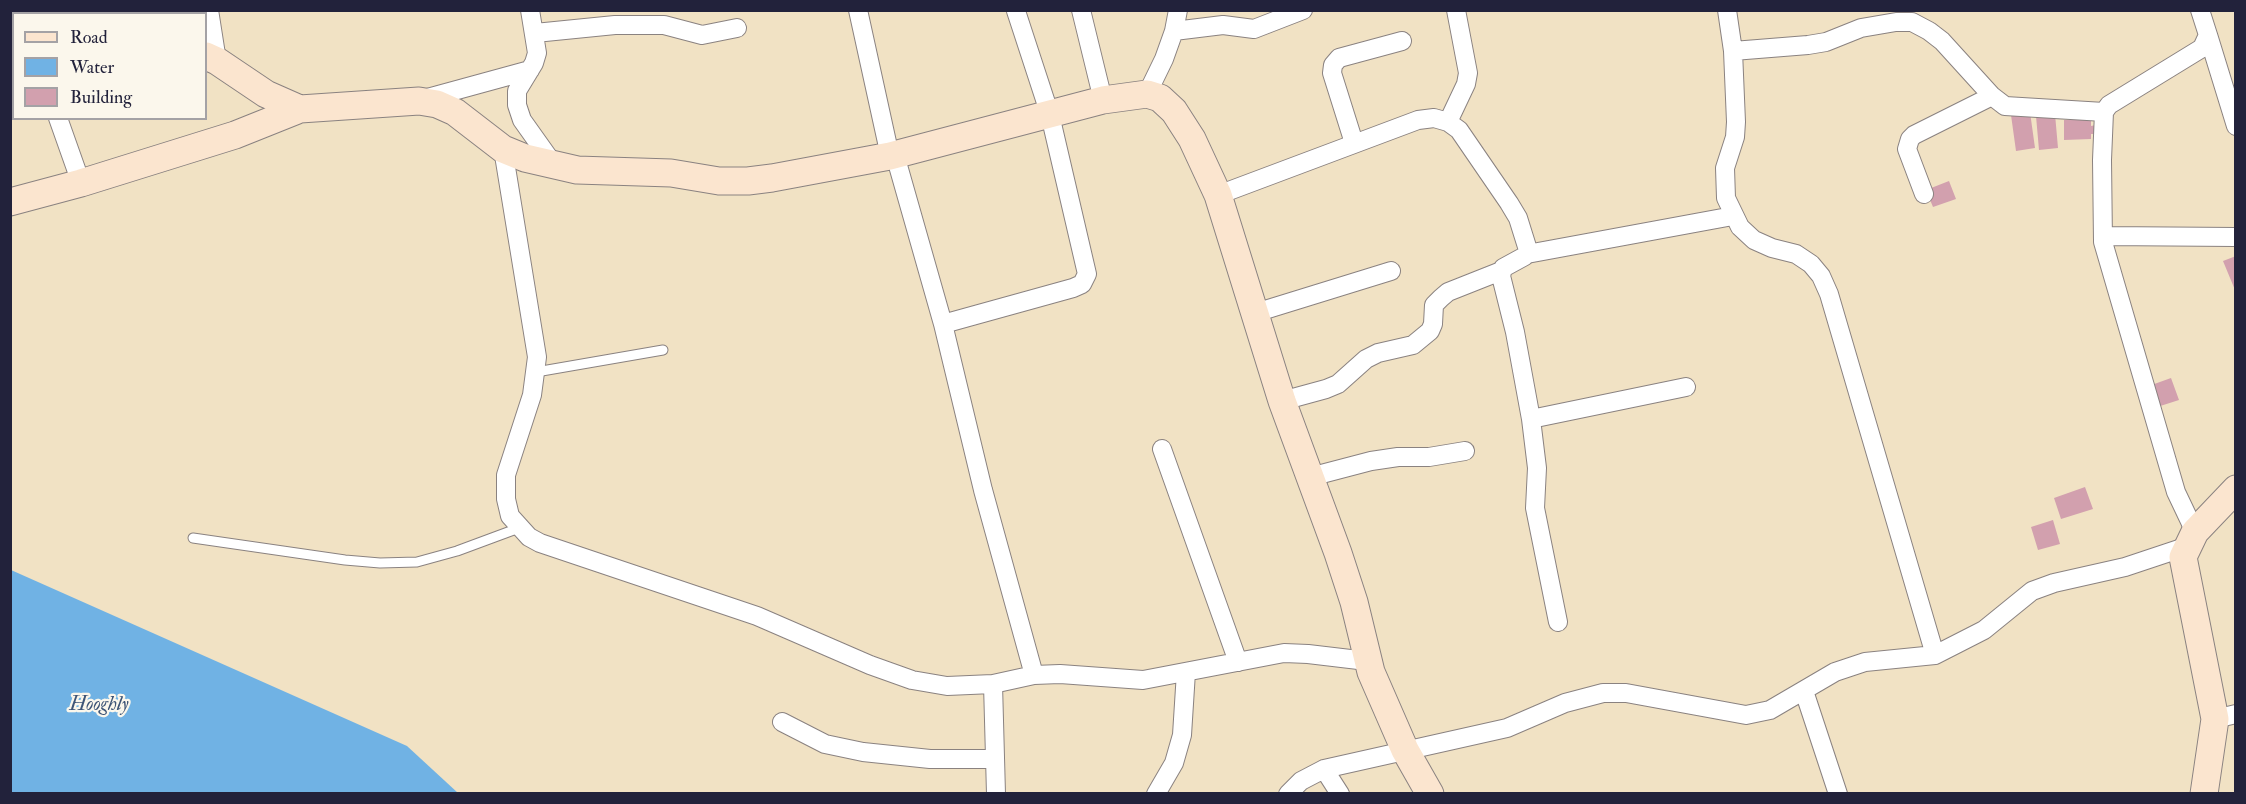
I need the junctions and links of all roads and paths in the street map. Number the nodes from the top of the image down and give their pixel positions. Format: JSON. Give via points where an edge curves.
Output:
{"nodes":[{"id":1,"x":101,"y":10,"type":"edge"},
{"id":2,"x":209,"y":10,"type":"edge"},
{"id":3,"x":530,"y":10,"type":"edge"},
{"id":4,"x":858,"y":10,"type":"edge"},
{"id":5,"x":1016,"y":10,"type":"edge"},
{"id":6,"x":1081,"y":10,"type":"edge"},
{"id":7,"x":1178,"y":10,"type":"edge"},
{"id":8,"x":1303,"y":10,"type":"edge"},
{"id":9,"x":1456,"y":10,"type":"edge"},
{"id":10,"x":1727,"y":10,"type":"edge"},
{"id":11,"x":2200,"y":10,"type":"edge"},
{"id":12,"x":110,"y":12,"type":"edge"},
{"id":13,"x":1916,"y":16,"type":"edge"},
{"id":14,"x":656,"y":18,"type":"edge"},
{"id":15,"x":737,"y":28,"type":"dead end"},
{"id":16,"x":1174,"y":31,"type":"junction"},
{"id":17,"x":534,"y":33,"type":"junction"},
{"id":18,"x":2208,"y":35,"type":"junction"},
{"id":19,"x":1402,"y":41,"type":"dead end"},
{"id":20,"x":1733,"y":51,"type":"junction"},
{"id":21,"x":211,"y":59,"type":"edge"},
{"id":22,"x":530,"y":70,"type":"junction"},
{"id":23,"x":1147,"y":94,"type":"junction"},
{"id":24,"x":1992,"y":96,"type":"junction"},
{"id":25,"x":1103,"y":100,"type":"junction"},
{"id":26,"x":419,"y":101,"type":"junction"},
{"id":27,"x":300,"y":109,"type":"junction"},
{"id":28,"x":2104,"y":112,"type":"junction"},
{"id":29,"x":1050,"y":115,"type":"junction"},
{"id":30,"x":59,"y":120,"type":"edge"},
{"id":31,"x":1449,"y":122,"type":"junction"},
{"id":32,"x":2235,"y":126,"type":"edge"},
{"id":33,"x":1354,"y":143,"type":"junction"},
{"id":34,"x":503,"y":149,"type":"junction"},
{"id":35,"x":893,"y":156,"type":"junction"},
{"id":36,"x":554,"y":165,"type":"junction"},
{"id":37,"x":81,"y":183,"type":"junction"},
{"id":38,"x":1924,"y":194,"type":"dead end"},
{"id":39,"x":1218,"y":195,"type":"junction"},
{"id":40,"x":10,"y":202,"type":"edge"},
{"id":41,"x":1733,"y":216,"type":"junction"},
{"id":42,"x":2103,"y":236,"type":"junction"},
{"id":43,"x":2235,"y":237,"type":"edge"},
{"id":44,"x":1527,"y":254,"type":"junction"},
{"id":45,"x":1391,"y":271,"type":"dead end"},
{"id":46,"x":1501,"y":271,"type":"junction"},
{"id":47,"x":1255,"y":313,"type":"junction"},
{"id":48,"x":943,"y":324,"type":"junction"},
{"id":49,"x":663,"y":350,"type":"dead end"},
{"id":50,"x":536,"y":372,"type":"junction"},
{"id":51,"x":1686,"y":387,"type":"dead end"},
{"id":52,"x":1282,"y":402,"type":"junction"},
{"id":53,"x":1531,"y":419,"type":"junction"},
{"id":54,"x":1162,"y":449,"type":"dead end"},
{"id":55,"x":1465,"y":451,"type":"dead end"},
{"id":56,"x":1310,"y":477,"type":"junction"},
{"id":57,"x":2235,"y":489,"type":"edge"},
{"id":58,"x":519,"y":528,"type":"junction"},
{"id":59,"x":194,"y":538,"type":"dead end"},
{"id":60,"x":2192,"y":539,"type":"junction"},
{"id":61,"x":1558,"y":622,"type":"dead end"},
{"id":62,"x":1935,"y":655,"type":"junction"},
{"id":63,"x":1367,"y":661,"type":"junction"},
{"id":64,"x":1238,"y":662,"type":"junction"},
{"id":65,"x":1186,"y":672,"type":"junction"},
{"id":66,"x":1034,"y":675,"type":"junction"},
{"id":67,"x":993,"y":684,"type":"junction"},
{"id":68,"x":1804,"y":691,"type":"junction"},
{"id":69,"x":2225,"y":716,"type":"edge"},
{"id":70,"x":782,"y":722,"type":"dead end"},
{"id":71,"x":1405,"y":750,"type":"junction"},
{"id":72,"x":995,"y":759,"type":"junction"},
{"id":73,"x":1324,"y":769,"type":"junction"},
{"id":74,"x":996,"y":794,"type":"edge"},
{"id":75,"x":1156,"y":794,"type":"edge"},
{"id":76,"x":1288,"y":794,"type":"edge"},
{"id":77,"x":1340,"y":794,"type":"edge"},
{"id":78,"x":1430,"y":794,"type":"edge"},
{"id":79,"x":1838,"y":794,"type":"edge"},
{"id":80,"x":2204,"y":794,"type":"edge"}],
"edges":[{"from":1,"to":12,"type":"main road"},
{"from":2,"to":21,"type":"street"},
{"from":3,"to":17,"type":"street"},
{"from":4,"to":35,"type":"street"},
{"from":5,"to":29,"type":"street"},
{"from":6,"to":25,"type":"street"},
{"from":7,"to":16,"type":"street"},
{"from":8,"to":16,"type":"street","via":[[1254,29],[1223,25]]},
{"from":9,"to":31,"type":"street","via":[[1468,73]]},
{"from":10,"to":20,"type":"street"},
{"from":11,"to":18,"type":"street"},
{"from":13,"to":20,"type":"street","via":[[1861,28],[1826,42]]},
{"from":13,"to":24,"type":"street"},
{"from":14,"to":15,"type":"street","via":[[664,25],[702,35]]},
{"from":14,"to":17,"type":"street"},
{"from":16,"to":23,"type":"street"},
{"from":17,"to":22,"type":"street","via":[[537,53]]},
{"from":18,"to":28,"type":"street","via":[[2202,48],[2117,99]]},
{"from":18,"to":32,"type":"street"},
{"from":19,"to":33,"type":"street","via":[[1339,58],[1333,65],[1332,73]]},
{"from":20,"to":41,"type":"street","via":[[1735,137],[1724,179]]},
{"from":21,"to":27,"type":"main road","via":[[266,94]]},
{"from":22,"to":26,"type":"street"},
{"from":22,"to":36,"type":"street","via":[[517,91],[517,105],[522,120]]},
{"from":23,"to":25,"type":"main road"},
{"from":23,"to":39,"type":"main road","via":[[1160,98],[1174,111]]},
{"from":24,"to":28,"type":"street","via":[[2005,106]]},
{"from":24,"to":38,"type":"street","via":[[1910,139],[1907,149]]},
{"from":25,"to":29,"type":"main road"},
{"from":26,"to":27,"type":"main road"},
{"from":26,"to":34,"type":"main road","via":[[455,112]]},
{"from":27,"to":37,"type":"main road","via":[[235,135]]},
{"from":28,"to":42,"type":"street"},
{"from":29,"to":35,"type":"main road"},
{"from":29,"to":48,"type":"street","via":[[1086,280],[1072,288]]},
{"from":30,"to":37,"type":"street"},
{"from":31,"to":33,"type":"street","via":[[1434,118],[1418,120]]},
{"from":31,"to":44,"type":"street","via":[[1459,130],[1509,203],[1525,235]]},
{"from":33,"to":39,"type":"street"},
{"from":34,"to":36,"type":"main road"},
{"from":34,"to":50,"type":"street","via":[[535,339]]},
{"from":35,"to":36,"type":"main road","via":[[748,181],[671,173],[577,170]]},
{"from":35,"to":48,"type":"street"},
{"from":37,"to":40,"type":"main road"},
{"from":39,"to":47,"type":"main road"},
{"from":41,"to":44,"type":"street"},
{"from":41,"to":62,"type":"street","via":[[1754,240],[1796,254],[1821,276]]},
{"from":42,"to":43,"type":"street"},
{"from":42,"to":60,"type":"street"},
{"from":44,"to":46,"type":"street"},
{"from":45,"to":47,"type":"street"},
{"from":46,"to":52,"type":"street","via":[[1448,292],[1434,304],[1430,331],[1413,345],[1378,353],[1338,384]]},
{"from":46,"to":53,"type":"street"},
{"from":47,"to":52,"type":"main road"},
{"from":48,"to":66,"type":"street"},
{"from":49,"to":50,"type":"lane"},
{"from":50,"to":58,"type":"street","via":[[506,475],[510,516]]},
{"from":51,"to":53,"type":"street"},
{"from":52,"to":56,"type":"main road"},
{"from":53,"to":61,"type":"street","via":[[1537,468],[1535,508]]},
{"from":54,"to":64,"type":"street"},
{"from":55,"to":56,"type":"street","via":[[1371,461]]},
{"from":56,"to":63,"type":"main road","via":[[1348,582]]},
{"from":57,"to":60,"type":"main road"},
{"from":58,"to":59,"type":"lane","via":[[417,562],[345,560]]},
{"from":58,"to":67,"type":"street","via":[[540,543],[757,616],[912,680],[947,686]]},
{"from":60,"to":62,"type":"street","via":[[2125,567],[2032,591],[1984,630]]},
{"from":60,"to":69,"type":"main road","via":[[2183,557]]},
{"from":62,"to":68,"type":"street","via":[[1865,662],[1835,672]]},
{"from":63,"to":64,"type":"street","via":[[1284,653]]},
{"from":63,"to":71,"type":"main road"},
{"from":64,"to":65,"type":"street"},
{"from":65,"to":66,"type":"street","via":[[1143,680]]},
{"from":65,"to":75,"type":"street","via":[[1182,735],[1173,763]]},
{"from":66,"to":67,"type":"street"},
{"from":67,"to":72,"type":"street"},
{"from":68,"to":71,"type":"street","via":[[1770,710],[1746,716],[1626,693],[1603,693],[1565,703],[1507,728]]},
{"from":68,"to":79,"type":"street"},
{"from":69,"to":80,"type":"main road"},
{"from":70,"to":72,"type":"street","via":[[825,744],[863,752],[930,759]]},
{"from":71,"to":73,"type":"street"},
{"from":71,"to":78,"type":"main road"},
{"from":72,"to":74,"type":"street"},
{"from":73,"to":76,"type":"street","via":[[1301,781]]},
{"from":73,"to":77,"type":"street"}]}
